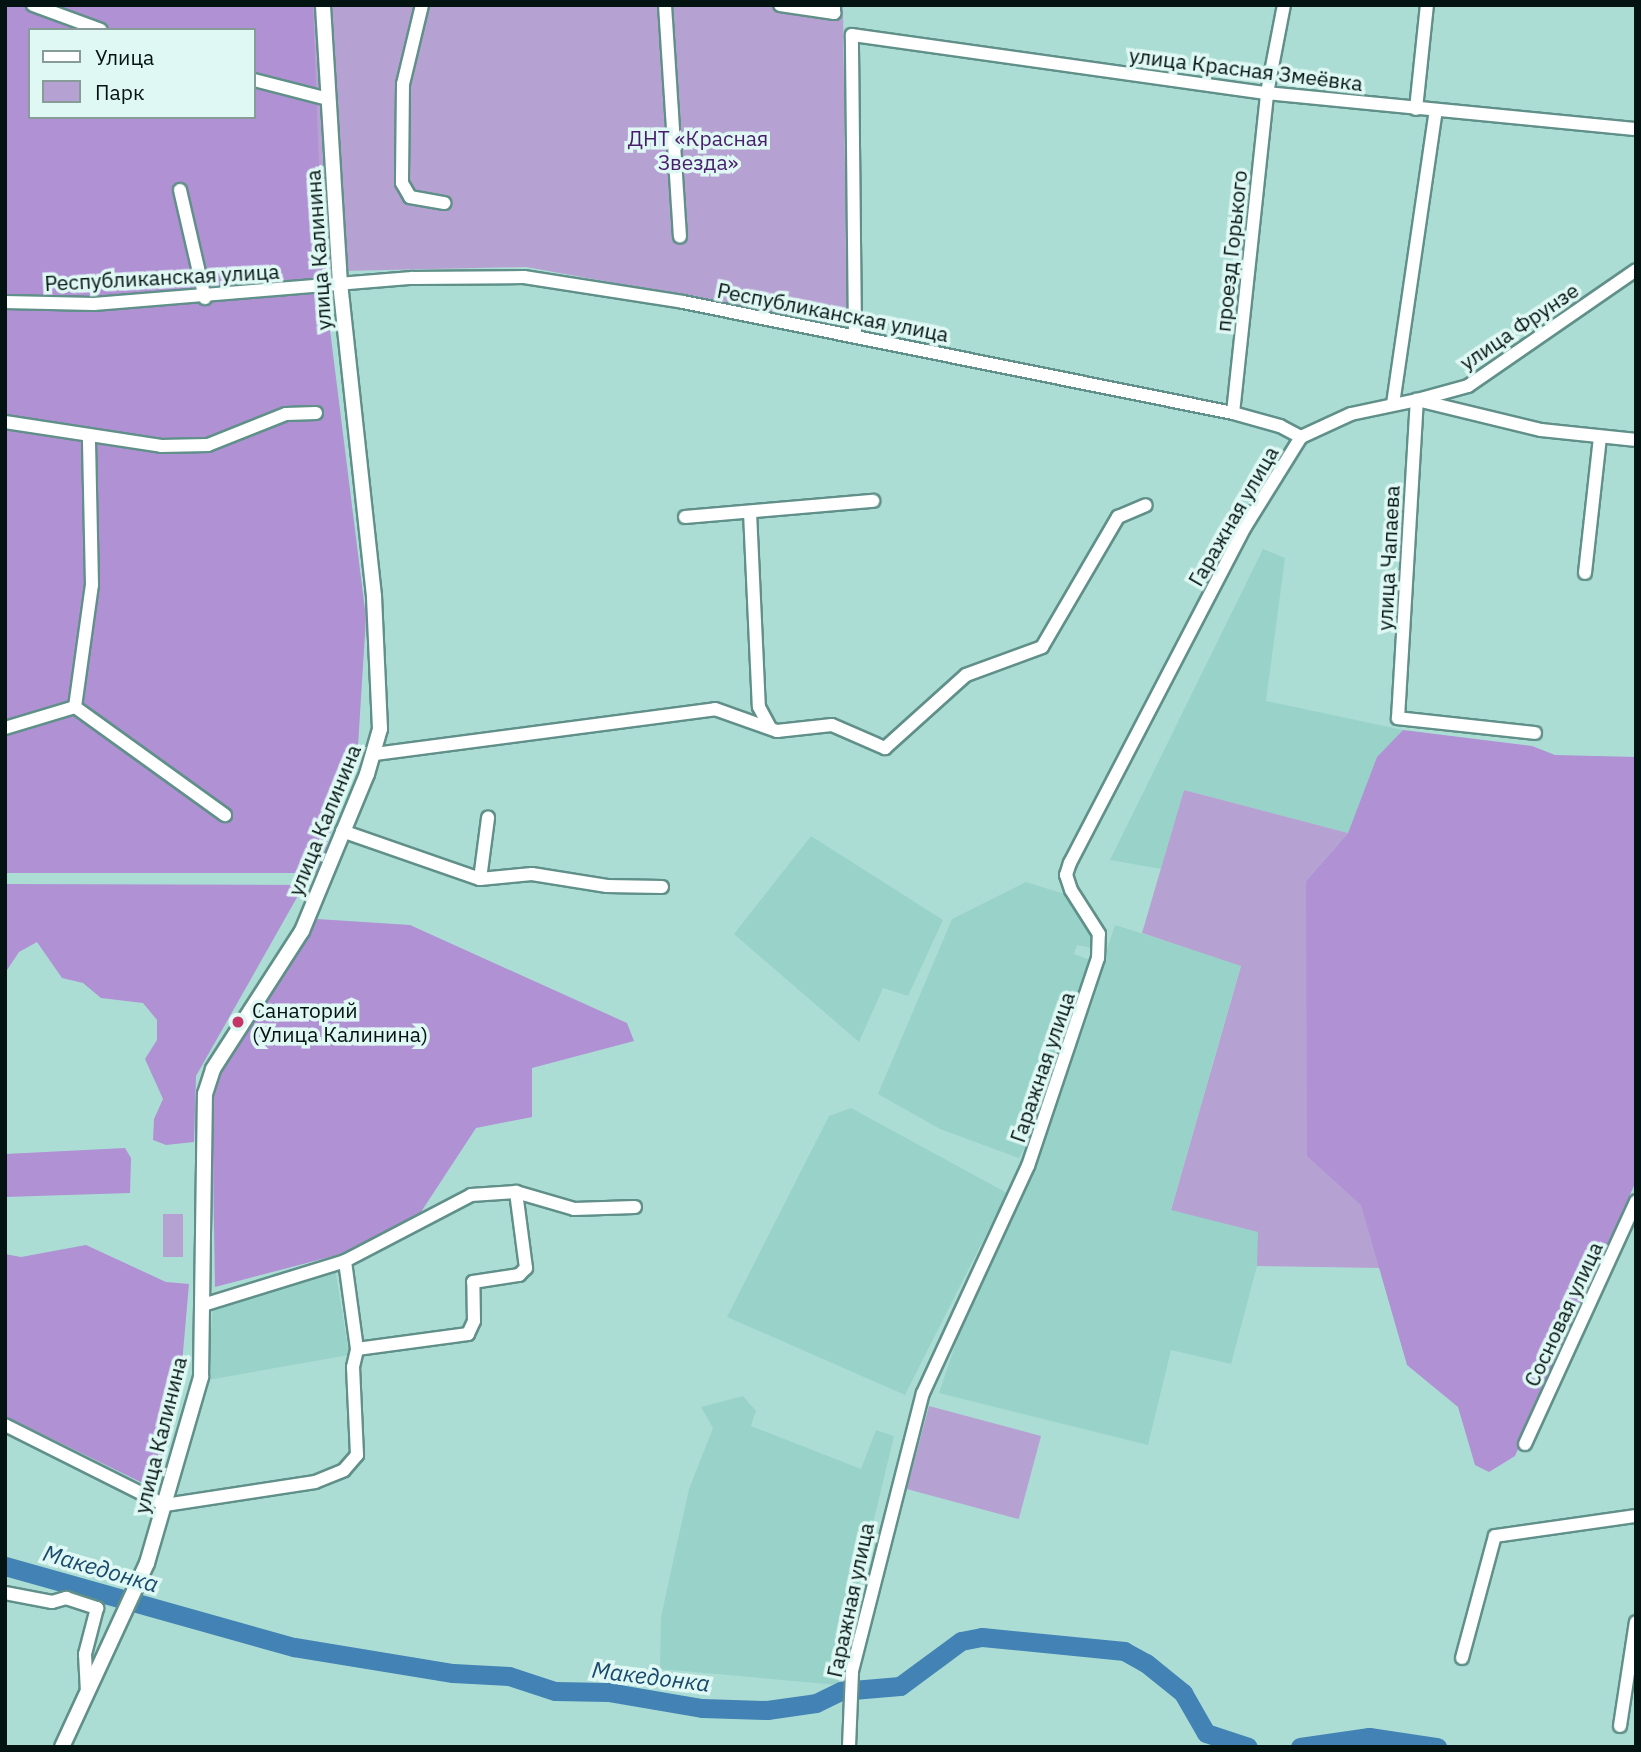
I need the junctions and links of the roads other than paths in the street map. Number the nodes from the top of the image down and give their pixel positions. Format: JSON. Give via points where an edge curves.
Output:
{"nodes":[{"id":1,"x":33,"y":5,"type":"edge"},
{"id":2,"x":323,"y":5,"type":"edge"},
{"id":3,"x":422,"y":5,"type":"edge"},
{"id":4,"x":664,"y":5,"type":"edge"},
{"id":5,"x":779,"y":5,"type":"edge"},
{"id":6,"x":1284,"y":5,"type":"edge"},
{"id":7,"x":1427,"y":5,"type":"edge"},
{"id":8,"x":834,"y":9,"type":"edge"},
{"id":9,"x":96,"y":28,"type":"edge"},
{"id":10,"x":256,"y":80,"type":"edge"},
{"id":11,"x":1267,"y":93,"type":"junction"},
{"id":12,"x":328,"y":99,"type":"junction"},
{"id":13,"x":1416,"y":109,"type":"junction"},
{"id":14,"x":1436,"y":111,"type":"junction"},
{"id":15,"x":1636,"y":129,"type":"edge"},
{"id":16,"x":180,"y":190,"type":"dead end"},
{"id":17,"x":444,"y":203,"type":"dead end"},
{"id":18,"x":680,"y":237,"type":"dead end"},
{"id":19,"x":1636,"y":270,"type":"edge"},
{"id":20,"x":340,"y":284,"type":"junction"},
{"id":21,"x":205,"y":298,"type":"junction"},
{"id":22,"x":5,"y":302,"type":"edge"},
{"id":23,"x":855,"y":335,"type":"junction"},
{"id":24,"x":1417,"y":400,"type":"junction"},
{"id":25,"x":1394,"y":404,"type":"junction"},
{"id":26,"x":316,"y":413,"type":"dead end"},
{"id":27,"x":1233,"y":413,"type":"junction"},
{"id":28,"x":5,"y":422,"type":"edge"},
{"id":29,"x":89,"y":437,"type":"junction"},
{"id":30,"x":1301,"y":437,"type":"junction"},
{"id":31,"x":1600,"y":437,"type":"junction"},
{"id":32,"x":1636,"y":440,"type":"edge"},
{"id":33,"x":873,"y":501,"type":"dead end"},
{"id":34,"x":1146,"y":505,"type":"dead end"},
{"id":35,"x":750,"y":512,"type":"junction"},
{"id":36,"x":685,"y":517,"type":"dead end"},
{"id":37,"x":1585,"y":573,"type":"dead end"},
{"id":38,"x":75,"y":707,"type":"junction"},
{"id":39,"x":5,"y":727,"type":"edge"},
{"id":40,"x":770,"y":728,"type":"junction"},
{"id":41,"x":1535,"y":733,"type":"dead end"},
{"id":42,"x":375,"y":754,"type":"junction"},
{"id":43,"x":225,"y":815,"type":"dead end"},
{"id":44,"x":488,"y":818,"type":"dead end"},
{"id":45,"x":342,"y":831,"type":"junction"},
{"id":46,"x":480,"y":879,"type":"junction"},
{"id":47,"x":662,"y":887,"type":"dead end"},
{"id":48,"x":516,"y":1192,"type":"junction"},
{"id":49,"x":1636,"y":1201,"type":"edge"},
{"id":50,"x":635,"y":1207,"type":"dead end"},
{"id":51,"x":1629,"y":1231,"type":"edge"},
{"id":52,"x":345,"y":1261,"type":"junction"},
{"id":53,"x":203,"y":1305,"type":"junction"},
{"id":54,"x":357,"y":1349,"type":"junction"},
{"id":55,"x":5,"y":1425,"type":"edge"},
{"id":56,"x":1525,"y":1444,"type":"dead end"},
{"id":57,"x":165,"y":1505,"type":"junction"},
{"id":58,"x":1636,"y":1516,"type":"edge"},
{"id":59,"x":5,"y":1593,"type":"edge"},
{"id":60,"x":1636,"y":1622,"type":"edge"},
{"id":61,"x":1461,"y":1658,"type":"dead end"},
{"id":62,"x":87,"y":1691,"type":"junction"},
{"id":63,"x":1620,"y":1726,"type":"dead end"},
{"id":64,"x":62,"y":1747,"type":"edge"},
{"id":65,"x":849,"y":1747,"type":"edge"}],
"edges":[{"from":1,"to":9,"type":"street"},
{"from":2,"to":12,"type":"main road","name":"улица Калинина"},
{"from":3,"to":17,"type":"street","via":[[403,84],[402,183],[410,197]]},
{"from":4,"to":18,"type":"street"},
{"from":5,"to":8,"type":"street"},
{"from":6,"to":11,"type":"street","name":"проезд Горького"},
{"from":7,"to":13,"type":"street"},
{"from":10,"to":12,"type":"street"},
{"from":11,"to":13,"type":"street","name":"улица Красная Змеёвка"},
{"from":11,"to":23,"type":"street","name":"улица Красная Змеёвка","via":[[852,35]]},
{"from":11,"to":27,"type":"street","name":"проезд Горького"},
{"from":12,"to":20,"type":"main road","name":"улица Калинина"},
{"from":13,"to":14,"type":"street","name":"улица Красная Змеёвка"},
{"from":14,"to":15,"type":"street","name":"улица Красная Змеёвка"},
{"from":14,"to":25,"type":"street"},
{"from":16,"to":21,"type":"street"},
{"from":19,"to":24,"type":"street","name":"улица Фрунзе","via":[[1468,386]]},
{"from":20,"to":21,"type":"street","name":"Республиканская улица"},
{"from":20,"to":23,"type":"street","name":"Республиканская улица","via":[[425,277],[524,277]]},
{"from":20,"to":42,"type":"main road","name":"улица Калинина","via":[[374,596],[380,729]]},
{"from":21,"to":22,"type":"street","name":"Республиканская улица","via":[[94,304]]},
{"from":23,"to":27,"type":"street","name":"Республиканская улица"},
{"from":24,"to":25,"type":"street"},
{"from":24,"to":31,"type":"street","via":[[1541,430]]},
{"from":24,"to":41,"type":"street","name":"улица Чапаева","via":[[1398,718]]},
{"from":25,"to":30,"type":"street","via":[[1352,414]]},
{"from":26,"to":29,"type":"street","via":[[286,414],[208,445],[161,446]]},
{"from":27,"to":30,"type":"street","name":"Республиканская улица"},
{"from":28,"to":29,"type":"street"},
{"from":29,"to":38,"type":"street","via":[[92,585]]},
{"from":30,"to":65,"type":"street","name":"Гаражная улица","via":[[1243,531],[1070,863],[1066,875],[1071,890],[1099,934],[1098,958],[1028,1166],[923,1393],[879,1551],[850,1689]]},
{"from":31,"to":32,"type":"street"},
{"from":31,"to":37,"type":"street"},
{"from":33,"to":35,"type":"street"},
{"from":34,"to":40,"type":"street","via":[[1118,517],[1042,647],[966,675],[885,748],[832,725]]},
{"from":35,"to":36,"type":"street"},
{"from":35,"to":40,"type":"street","via":[[759,707]]},
{"from":38,"to":39,"type":"street"},
{"from":38,"to":43,"type":"street"},
{"from":40,"to":42,"type":"street","via":[[715,709]]},
{"from":42,"to":45,"type":"main road","name":"улица Калинина"},
{"from":44,"to":46,"type":"street"},
{"from":45,"to":46,"type":"street"},
{"from":45,"to":53,"type":"main road","name":"улица Калинина","via":[[302,931],[213,1069],[205,1094]]},
{"from":46,"to":47,"type":"street","via":[[532,874],[607,886]]},
{"from":48,"to":50,"type":"street","via":[[575,1209]]},
{"from":48,"to":52,"type":"street","via":[[457,1199]]},
{"from":48,"to":54,"type":"street","via":[[526,1268],[519,1275],[473,1282],[474,1321],[468,1334]]},
{"from":49,"to":51,"type":"street","name":"Сосновая улица"},
{"from":51,"to":56,"type":"street","name":"Сосновая улица"},
{"from":52,"to":53,"type":"street"},
{"from":52,"to":54,"type":"street"},
{"from":53,"to":57,"type":"main road","name":"улица Калинина","via":[[201,1377]]},
{"from":54,"to":57,"type":"street","via":[[352,1367],[357,1455],[344,1470],[316,1482]]},
{"from":55,"to":57,"type":"street"},
{"from":57,"to":62,"type":"main road","name":"улица Калинина","via":[[133,1595]]},
{"from":58,"to":61,"type":"street","via":[[1495,1536]]},
{"from":59,"to":62,"type":"street","via":[[52,1602],[66,1598],[97,1608],[85,1654]]},
{"from":60,"to":63,"type":"street"},
{"from":62,"to":64,"type":"main road","name":"улица Калинина"}]}
